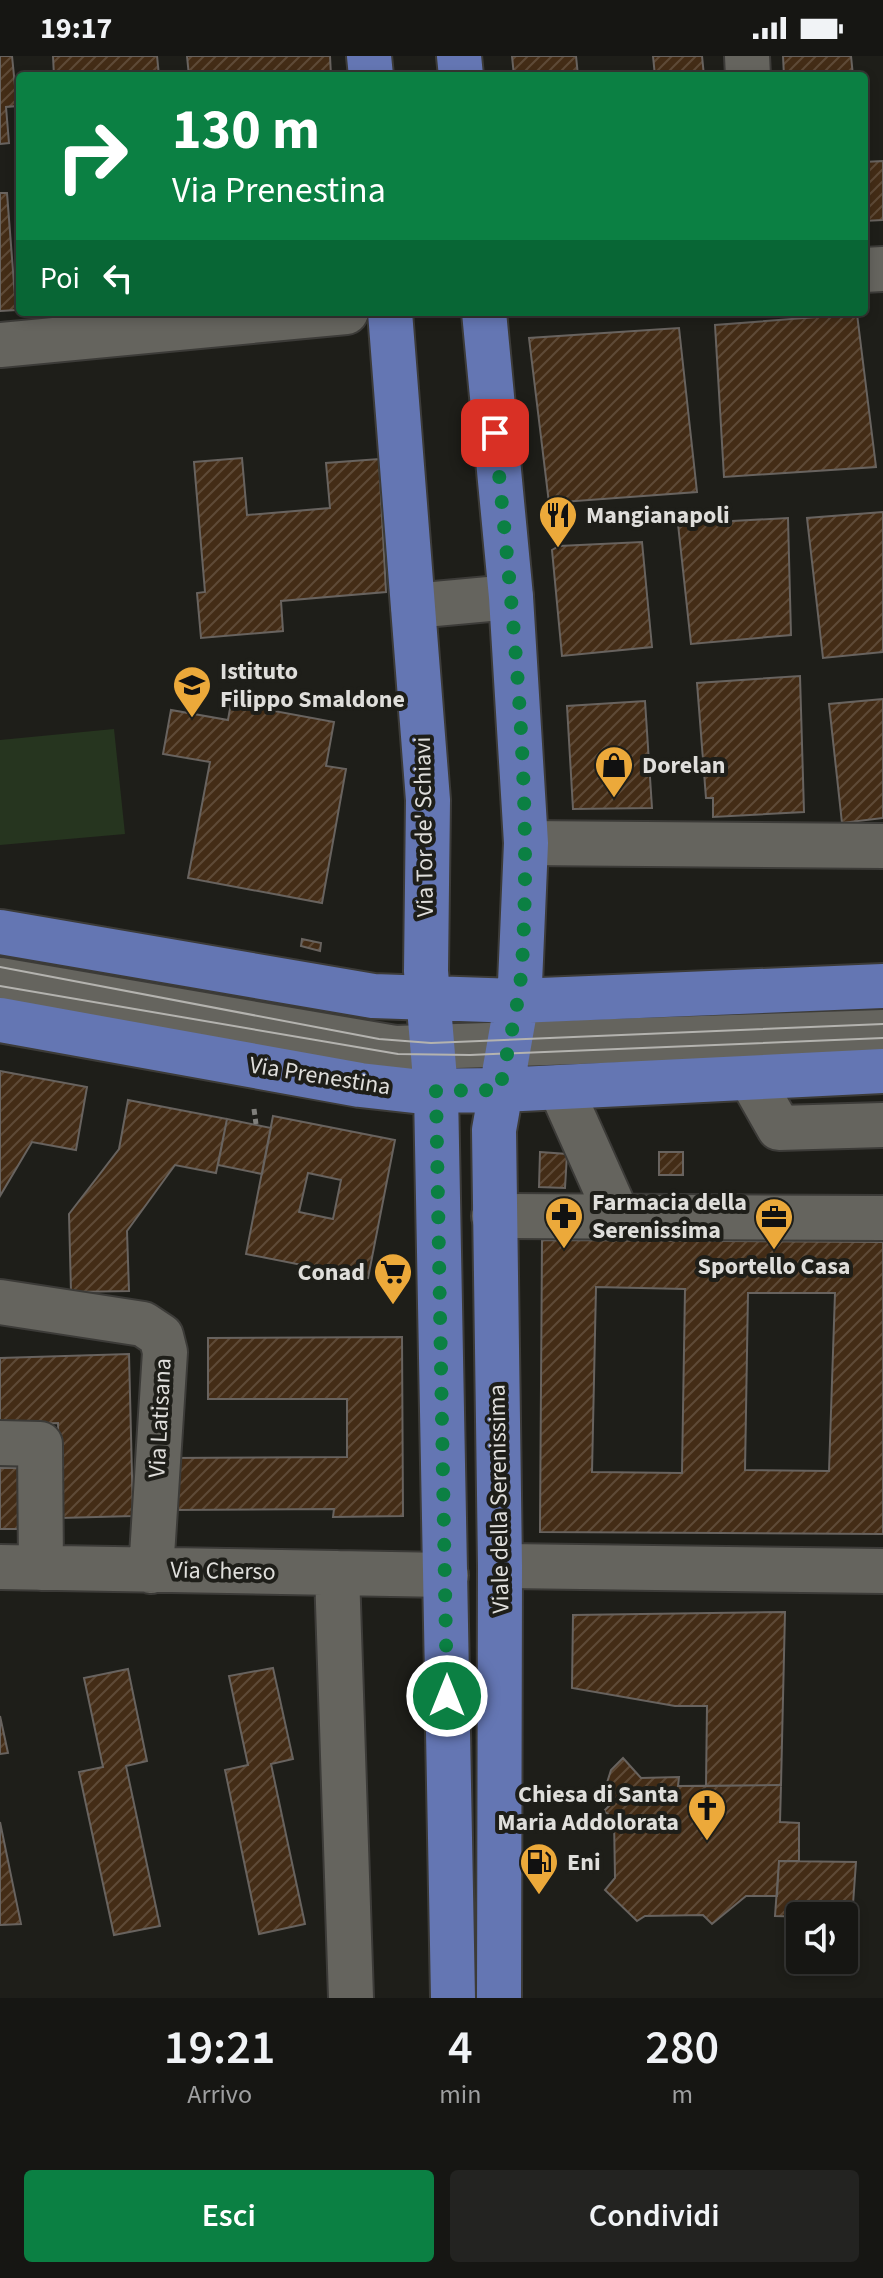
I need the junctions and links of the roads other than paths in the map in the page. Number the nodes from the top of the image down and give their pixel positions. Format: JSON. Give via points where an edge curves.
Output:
{"nodes":[{"id":1,"x":304,"y":316,"type":"edge"},
{"id":2,"x":390,"y":316,"type":"edge"},
{"id":3,"x":484,"y":316,"type":"edge"},
{"id":4,"x":0,"y":345,"type":"edge"},
{"id":5,"x":511,"y":597,"type":"junction"},
{"id":6,"x":413,"y":606,"type":"junction"},
{"id":7,"x":526,"y":843,"type":"junction"},
{"id":8,"x":883,"y":846,"type":"edge"},
{"id":9,"x":0,"y":932,"type":"edge"},
{"id":10,"x":883,"y":986,"type":"edge"},
{"id":11,"x":427,"y":999,"type":"junction"},
{"id":12,"x":517,"y":1001,"type":"junction"},
{"id":13,"x":1,"y":1009,"type":"edge"},
{"id":14,"x":883,"y":1032,"type":"edge"},
{"id":15,"x":508,"y":1046,"type":"junction"},
{"id":16,"x":432,"y":1048,"type":"junction"},
{"id":17,"x":883,"y":1071,"type":"edge"},
{"id":18,"x":750,"y":1077,"type":"junction"},
{"id":19,"x":560,"y":1087,"type":"junction"},
{"id":20,"x":500,"y":1090,"type":"junction"},
{"id":21,"x":436,"y":1091,"type":"junction"},
{"id":22,"x":883,"y":1125,"type":"edge"},
{"id":23,"x":494,"y":1216,"type":"junction"},
{"id":24,"x":618,"y":1217,"type":"junction"},
{"id":25,"x":883,"y":1218,"type":"edge"},
{"id":26,"x":0,"y":1302,"type":"edge"},
{"id":27,"x":0,"y":1443,"type":"edge"},
{"id":28,"x":500,"y":1566,"type":"junction"},
{"id":29,"x":20,"y":1568,"type":"edge"},
{"id":30,"x":151,"y":1571,"type":"junction"},
{"id":31,"x":883,"y":1571,"type":"edge"},
{"id":32,"x":337,"y":1573,"type":"junction"},
{"id":33,"x":446,"y":1575,"type":"junction"},
{"id":34,"x":351,"y":1998,"type":"edge"},
{"id":35,"x":453,"y":1998,"type":"edge"},
{"id":36,"x":499,"y":1998,"type":"edge"}],
"edges":[{"from":1,"to":4,"type":"street"},
{"from":2,"to":6,"type":"main road","name":"Via Tor de' Schiavi"},
{"from":3,"to":5,"type":"main road"},
{"from":5,"to":6,"type":"street"},
{"from":5,"to":7,"type":"main road"},
{"from":6,"to":11,"type":"main road","name":"Via Tor de' Schiavi","via":[[428,800]]},
{"from":7,"to":8,"type":"street"},
{"from":7,"to":12,"type":"main road"},
{"from":9,"to":11,"type":"main road","via":[[304,987]]},
{"from":10,"to":12,"type":"main road"},
{"from":11,"to":12,"type":"main road"},
{"from":11,"to":16,"type":"main road"},
{"from":12,"to":15,"type":"main road","name":"Viale della Serenissima"},
{"from":13,"to":16,"type":"street"},
{"from":13,"to":21,"type":"main road","name":"Via Prenestina","via":[[360,1085]]},
{"from":14,"to":15,"type":"street"},
{"from":15,"to":16,"type":"street"},
{"from":15,"to":20,"type":"main road","name":"Viale della Serenissima"},
{"from":16,"to":21,"type":"main road"},
{"from":17,"to":18,"type":"main road","name":"Via Prenestina"},
{"from":18,"to":19,"type":"main road","name":"Via Prenestina"},
{"from":18,"to":22,"type":"street","via":[[779,1128]]},
{"from":19,"to":20,"type":"main road","name":"Via Prenestina"},
{"from":19,"to":24,"type":"street"},
{"from":20,"to":21,"type":"main road","name":"Via Prenestina"},
{"from":20,"to":23,"type":"main road","name":"Viale della Serenissima","via":[[494,1130]]},
{"from":21,"to":33,"type":"main road"},
{"from":23,"to":24,"type":"street"},
{"from":23,"to":28,"type":"main road","name":"Viale della Serenissima"},
{"from":24,"to":25,"type":"street"},
{"from":26,"to":30,"type":"street","name":"Via Latisana","via":[[143,1324],[161,1336],[165,1352]]},
{"from":27,"to":29,"type":"street","via":[[40,1444]]},
{"from":28,"to":31,"type":"street"},
{"from":28,"to":36,"type":"main road","name":"Viale della Serenissima"},
{"from":29,"to":30,"type":"street","name":"Via Cherso"},
{"from":30,"to":32,"type":"street","name":"Via Cherso"},
{"from":32,"to":33,"type":"street","name":"Via Cherso"},
{"from":32,"to":34,"type":"street"},
{"from":33,"to":35,"type":"main road"}]}
